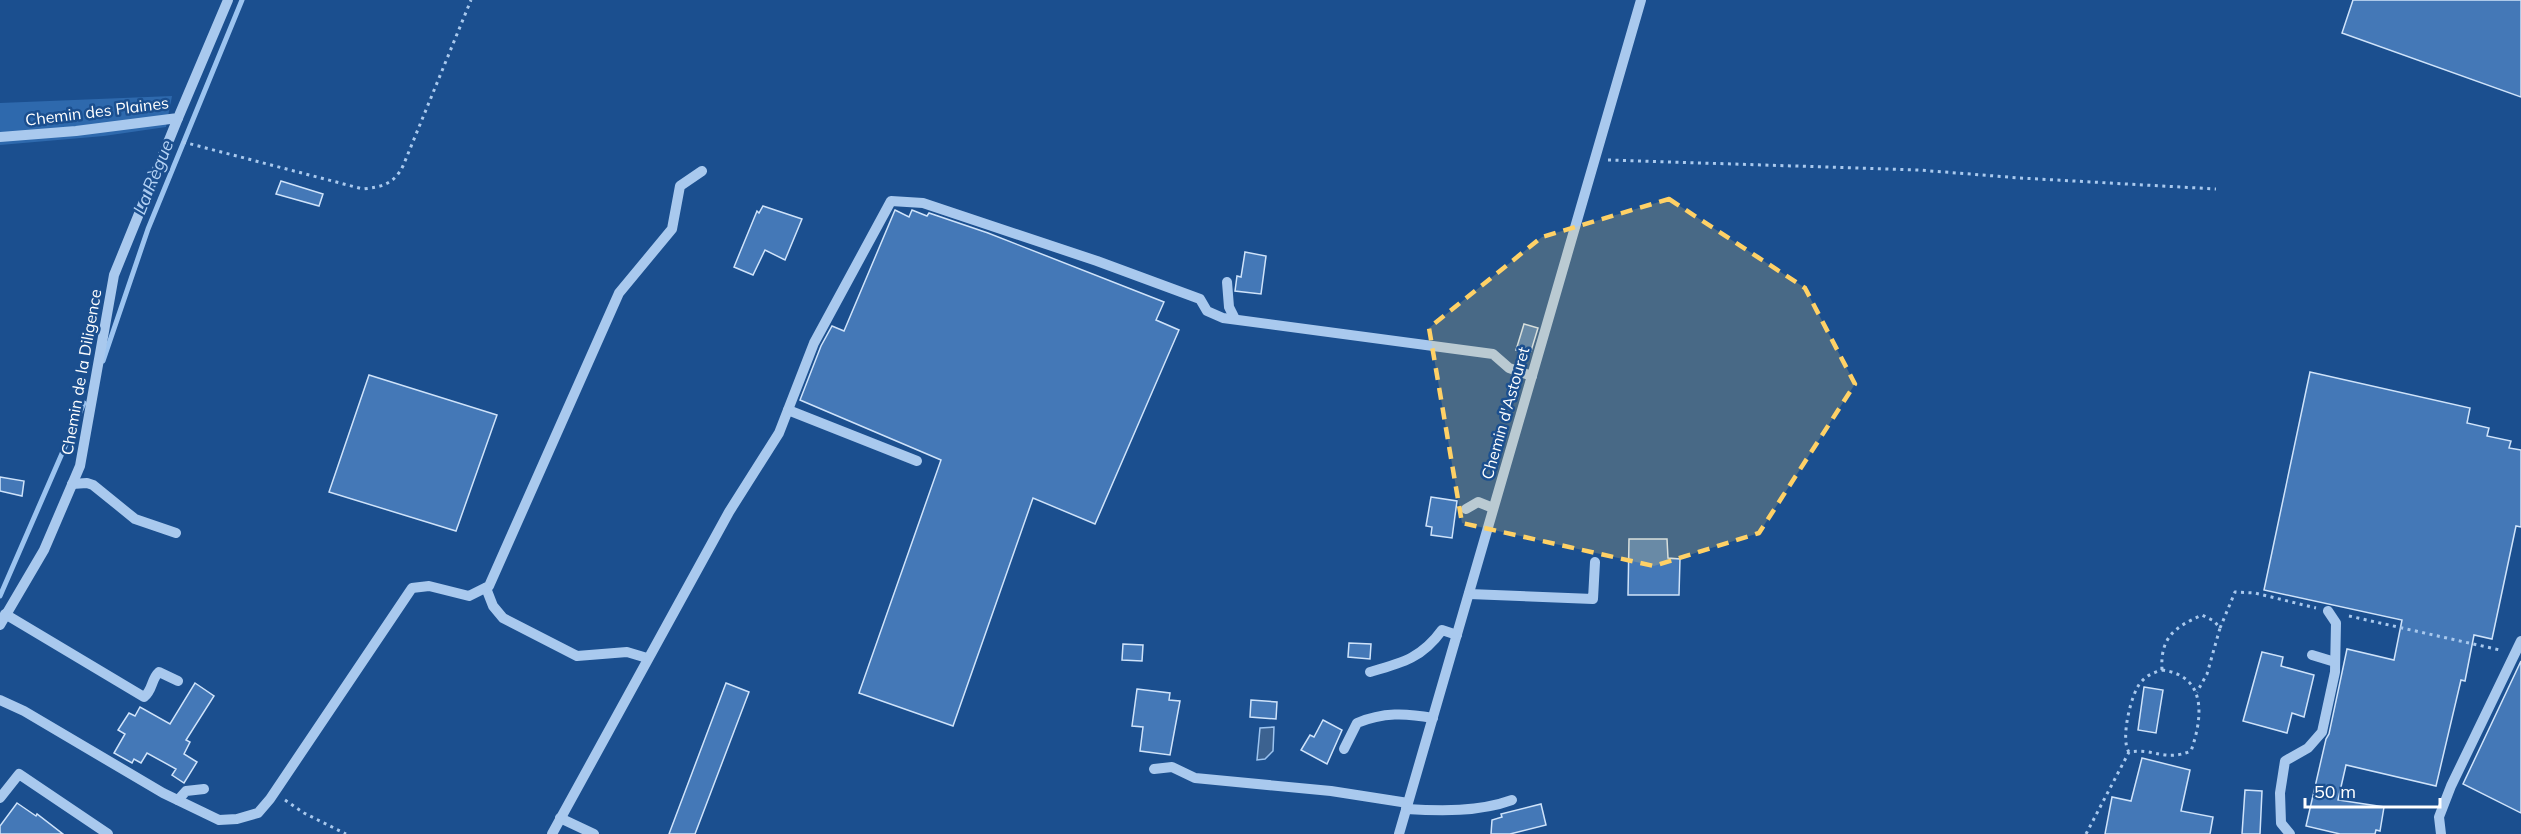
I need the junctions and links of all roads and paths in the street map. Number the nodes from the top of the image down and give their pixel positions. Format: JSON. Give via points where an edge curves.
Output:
{"nodes":[{"id":1,"x":228,"y":0,"type":"edge"},
{"id":2,"x":471,"y":0,"type":"edge"},
{"id":3,"x":1637,"y":1,"type":"edge"},
{"id":4,"x":177,"y":118,"type":"junction"},
{"id":5,"x":0,"y":137,"type":"edge"},
{"id":6,"x":190,"y":143,"type":"dead end"},
{"id":7,"x":1594,"y":160,"type":"junction"},
{"id":8,"x":702,"y":171,"type":"dead end"},
{"id":9,"x":2216,"y":189,"type":"dead end"},
{"id":10,"x":1227,"y":282,"type":"dead end"},
{"id":11,"x":1234,"y":317,"type":"junction"},
{"id":12,"x":1532,"y":376,"type":"junction"},
{"id":13,"x":788,"y":410,"type":"junction"},
{"id":14,"x":918,"y":461,"type":"dead end"},
{"id":15,"x":72,"y":484,"type":"junction"},
{"id":16,"x":1493,"y":508,"type":"junction"},
{"id":17,"x":1466,"y":509,"type":"dead end"},
{"id":18,"x":176,"y":533,"type":"dead end"},
{"id":19,"x":1595,"y":562,"type":"dead end"},
{"id":20,"x":486,"y":588,"type":"junction"},
{"id":21,"x":1469,"y":594,"type":"junction"},
{"id":22,"x":2328,"y":611,"type":"junction"},
{"id":23,"x":5,"y":614,"type":"junction"},
{"id":24,"x":0,"y":625,"type":"edge"},
{"id":25,"x":2220,"y":628,"type":"junction"},
{"id":26,"x":1457,"y":635,"type":"junction"},
{"id":27,"x":2521,"y":641,"type":"edge"},
{"id":28,"x":2515,"y":653,"type":"junction"},
{"id":29,"x":2312,"y":655,"type":"dead end"},
{"id":30,"x":647,"y":658,"type":"junction"},
{"id":31,"x":2336,"y":662,"type":"junction"},
{"id":32,"x":2162,"y":670,"type":"junction"},
{"id":33,"x":1370,"y":672,"type":"dead end"},
{"id":34,"x":178,"y":681,"type":"dead end"},
{"id":35,"x":2197,"y":692,"type":"junction"},
{"id":36,"x":0,"y":700,"type":"edge"},
{"id":37,"x":1433,"y":718,"type":"junction"},
{"id":38,"x":1344,"y":749,"type":"dead end"},
{"id":39,"x":2129,"y":752,"type":"junction"},
{"id":40,"x":1154,"y":769,"type":"dead end"},
{"id":41,"x":204,"y":789,"type":"dead end"},
{"id":42,"x":275,"y":793,"type":"junction"},
{"id":43,"x":0,"y":798,"type":"edge"},
{"id":44,"x":178,"y":800,"type":"junction"},
{"id":45,"x":1512,"y":800,"type":"dead end"},
{"id":46,"x":1407,"y":806,"type":"junction"},
{"id":47,"x":560,"y":818,"type":"junction"},
{"id":48,"x":108,"y":834,"type":"edge"},
{"id":49,"x":346,"y":834,"type":"edge"},
{"id":50,"x":552,"y":834,"type":"edge"},
{"id":51,"x":594,"y":834,"type":"edge"},
{"id":52,"x":1399,"y":834,"type":"edge"},
{"id":53,"x":2086,"y":834,"type":"edge"},
{"id":54,"x":2290,"y":834,"type":"edge"},
{"id":55,"x":2441,"y":834,"type":"edge"}],
"edges":[{"from":1,"to":4,"type":"street","name":"Chemin des Plaines"},
{"from":2,"to":6,"type":"path","via":[[403,166],[398,177],[388,184],[363,189]]},
{"from":3,"to":7,"type":"street","name":"Chemin d'Astouret"},
{"from":4,"to":5,"type":"street","name":"Chemin des Plaines"},
{"from":4,"to":15,"type":"street","name":"Chemin de la Diligence","via":[[114,275],[80,466]]},
{"from":7,"to":9,"type":"path","via":[[1919,170]]},
{"from":7,"to":12,"type":"street","name":"Chemin d'Astouret"},
{"from":8,"to":20,"type":"street","via":[[680,186],[672,229],[619,293]]},
{"from":10,"to":11,"type":"street"},
{"from":11,"to":12,"type":"street","via":[[1493,354],[1509,368]]},
{"from":11,"to":13,"type":"street","via":[[1223,318],[1208,311],[1200,299],[1097,261],[923,203],[891,201],[814,343]]},
{"from":12,"to":16,"type":"street","name":"Chemin d'Astouret"},
{"from":13,"to":14,"type":"street"},
{"from":13,"to":30,"type":"street","via":[[779,433],[729,512]]},
{"from":15,"to":18,"type":"street","via":[[93,485],[135,519]]},
{"from":15,"to":23,"type":"street","name":"Chemin de la Diligence","via":[[44,550]]},
{"from":16,"to":17,"type":"street","via":[[1478,502]]},
{"from":16,"to":21,"type":"street","name":"Chemin d'Astouret"},
{"from":19,"to":21,"type":"street","via":[[1593,599]]},
{"from":20,"to":30,"type":"street","via":[[502,618],[577,656],[627,652]]},
{"from":20,"to":42,"type":"street","via":[[469,596],[429,586],[412,588]]},
{"from":21,"to":26,"type":"street","name":"Chemin d'Astouret"},
{"from":22,"to":25,"type":"path","via":[[2255,593],[2235,592]]},
{"from":22,"to":28,"type":"path"},
{"from":22,"to":31,"type":"street","via":[[2336,623]]},
{"from":23,"to":24,"type":"street","name":"Chemin de la Diligence"},
{"from":23,"to":34,"type":"street","via":[[144,697],[159,672]]},
{"from":25,"to":32,"type":"path","via":[[2202,615],[2173,629]]},
{"from":25,"to":35,"type":"path","via":[[2207,674]]},
{"from":26,"to":33,"type":"street","via":[[1442,630],[1431,646],[1402,663]]},
{"from":26,"to":37,"type":"street","name":"Chemin d'Astouret"},
{"from":27,"to":28,"type":"street"},
{"from":28,"to":55,"type":"street","via":[[2451,786],[2439,817]]},
{"from":29,"to":31,"type":"street"},
{"from":30,"to":47,"type":"street"},
{"from":31,"to":54,"type":"street","via":[[2322,732],[2308,748],[2285,761],[2281,823]]},
{"from":32,"to":35,"type":"path","via":[[2185,677]]},
{"from":32,"to":39,"type":"path","via":[[2149,674],[2139,684],[2125,731],[2124,746]]},
{"from":35,"to":39,"type":"path","via":[[2197,735],[2191,752],[2175,758],[2142,750]]},
{"from":36,"to":44,"type":"street"},
{"from":37,"to":38,"type":"street","via":[[1411,714],[1373,716],[1357,723]]},
{"from":37,"to":46,"type":"street","name":"Chemin d'Astouret"},
{"from":39,"to":53,"type":"path"},
{"from":40,"to":46,"type":"street","via":[[1172,767],[1195,778],[1364,795]]},
{"from":41,"to":44,"type":"street","via":[[186,790]]},
{"from":42,"to":44,"type":"street","via":[[258,813],[237,819],[219,820]]},
{"from":42,"to":49,"type":"path"},
{"from":43,"to":48,"type":"street","via":[[19,774]]},
{"from":45,"to":46,"type":"street","via":[[1492,807],[1431,811]]},
{"from":46,"to":52,"type":"street","name":"Chemin d'Astouret"},
{"from":47,"to":50,"type":"street"},
{"from":47,"to":51,"type":"street"}]}
